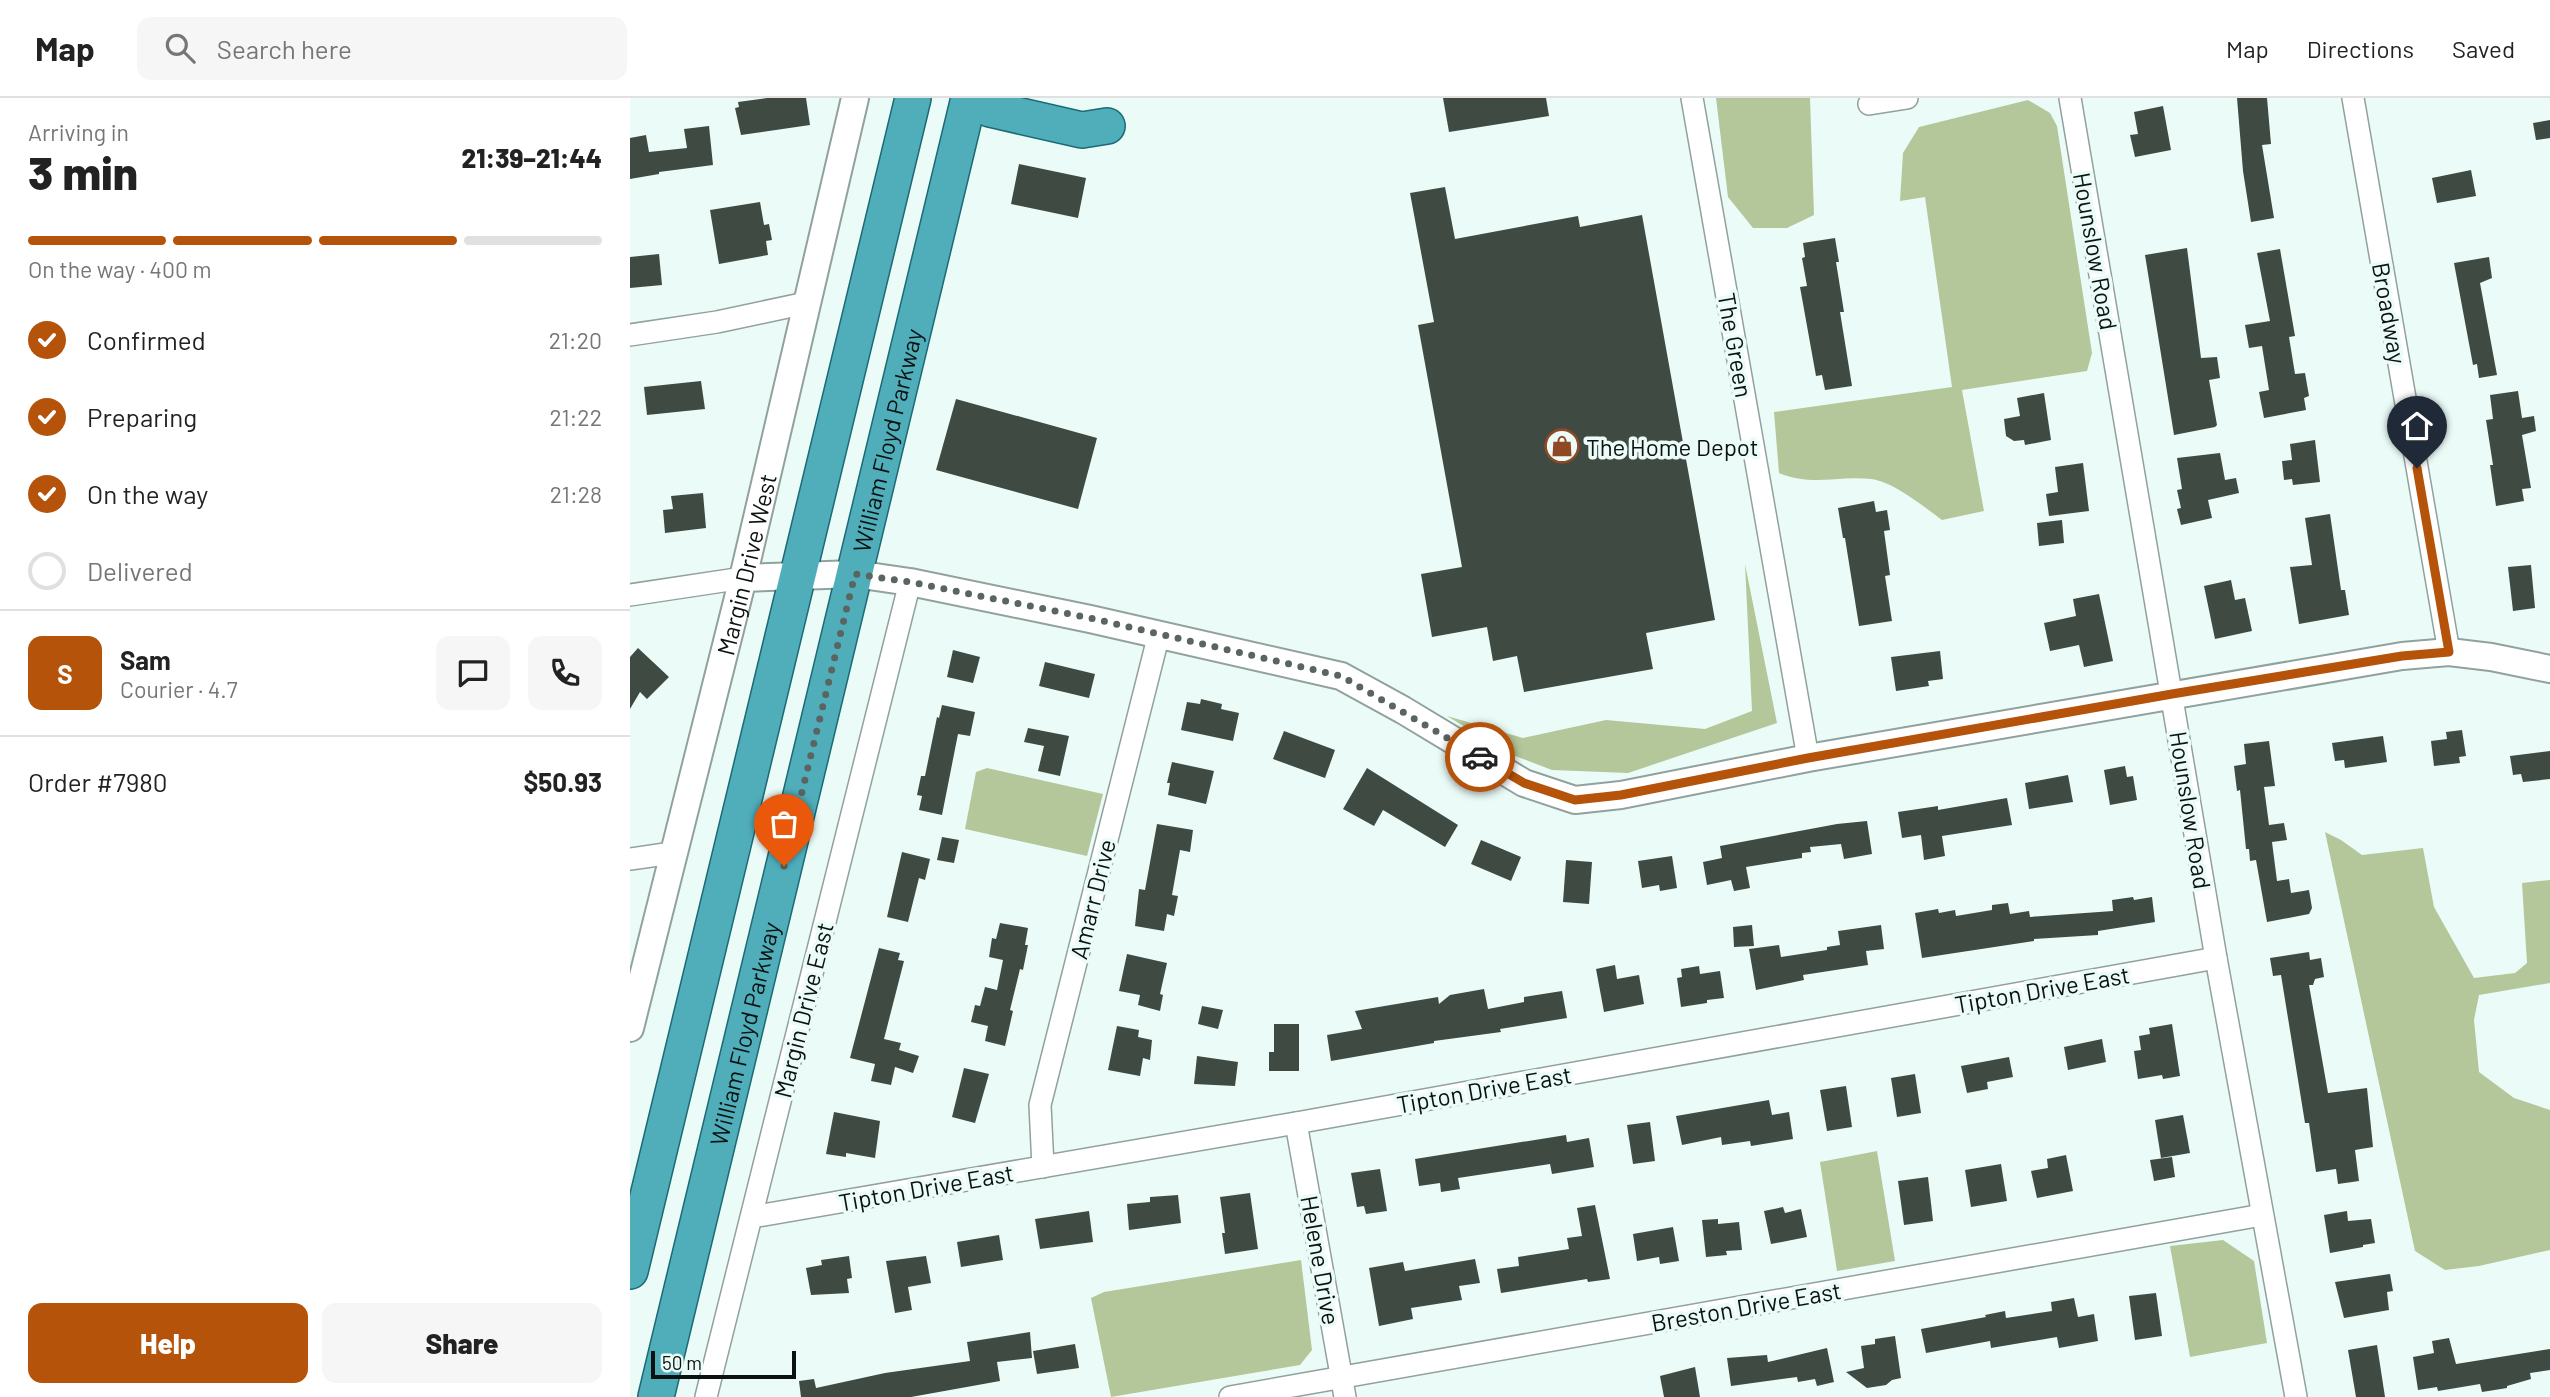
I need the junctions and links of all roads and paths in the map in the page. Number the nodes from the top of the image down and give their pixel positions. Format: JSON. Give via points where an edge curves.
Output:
{"nodes":[{"id":1,"x":855,"y":98,"type":"edge"},
{"id":2,"x":913,"y":98,"type":"edge"},
{"id":3,"x":969,"y":98,"type":"edge"},
{"id":4,"x":1037,"y":98,"type":"edge"},
{"id":5,"x":1692,"y":98,"type":"edge"},
{"id":6,"x":1907,"y":98,"type":"edge"},
{"id":7,"x":2070,"y":98,"type":"edge"},
{"id":8,"x":2353,"y":98,"type":"edge"},
{"id":9,"x":1869,"y":104,"type":"dead end"},
{"id":10,"x":806,"y":303,"type":"junction"},
{"id":11,"x":630,"y":335,"type":"edge"},
{"id":12,"x":826,"y":575,"type":"junction"},
{"id":13,"x":743,"y":578,"type":"junction"},
{"id":14,"x":910,"y":582,"type":"junction"},
{"id":15,"x":630,"y":595,"type":"edge"},
{"id":16,"x":1159,"y":634,"type":"junction"},
{"id":17,"x":2449,"y":652,"type":"junction"},
{"id":18,"x":2550,"y":669,"type":"edge"},
{"id":19,"x":2172,"y":694,"type":"junction"},
{"id":20,"x":1808,"y":758,"type":"junction"},
{"id":21,"x":672,"y":853,"type":"junction"},
{"id":22,"x":630,"y":859,"type":"edge"},
{"id":23,"x":2216,"y":958,"type":"junction"},
{"id":24,"x":630,"y":1028,"type":"edge"},
{"id":25,"x":1296,"y":1123,"type":"junction"},
{"id":26,"x":1043,"y":1167,"type":"junction"},
{"id":27,"x":2262,"y":1215,"type":"junction"},
{"id":28,"x":752,"y":1217,"type":"junction"},
{"id":29,"x":630,"y":1271,"type":"edge"},
{"id":30,"x":1343,"y":1387,"type":"edge"},
{"id":31,"x":656,"y":1397,"type":"edge"},
{"id":32,"x":706,"y":1397,"type":"edge"},
{"id":33,"x":1230,"y":1397,"type":"edge"},
{"id":34,"x":2296,"y":1397,"type":"edge"}],
"edges":[{"from":1,"to":10,"type":"street","name":"Margin Drive West"},
{"from":2,"to":12,"type":"highway","name":"William Floyd Parkway"},
{"from":3,"to":4,"type":"highway","via":[[990,109],[1082,130],[1107,126],[1086,111]]},
{"from":3,"to":12,"type":"highway","name":"William Floyd Parkway"},
{"from":5,"to":20,"type":"street","name":"The Green"},
{"from":6,"to":9,"type":"street"},
{"from":7,"to":19,"type":"street","name":"Hounslow Road"},
{"from":8,"to":17,"type":"street","name":"Broadway"},
{"from":10,"to":11,"type":"street"},
{"from":10,"to":13,"type":"street","name":"Margin Drive West"},
{"from":12,"to":13,"type":"street"},
{"from":12,"to":14,"type":"street"},
{"from":12,"to":29,"type":"highway","name":"William Floyd Parkway"},
{"from":12,"to":31,"type":"highway","name":"William Floyd Parkway"},
{"from":13,"to":15,"type":"street"},
{"from":13,"to":21,"type":"street","name":"Margin Drive West"},
{"from":14,"to":16,"type":"street"},
{"from":14,"to":28,"type":"street","name":"Margin Drive East"},
{"from":16,"to":20,"type":"street","via":[[1341,676],[1524,783],[1575,800]]},
{"from":16,"to":26,"type":"street","name":"Amarr Drive","via":[[1040,1105]]},
{"from":17,"to":18,"type":"street"},
{"from":17,"to":19,"type":"street"},
{"from":19,"to":20,"type":"street"},
{"from":19,"to":23,"type":"street","name":"Hounslow Road"},
{"from":21,"to":22,"type":"street"},
{"from":21,"to":24,"type":"street","name":"Margin Drive West"},
{"from":23,"to":25,"type":"street","name":"Tipton Drive East"},
{"from":23,"to":27,"type":"street","name":"Hounslow Road"},
{"from":25,"to":26,"type":"street","name":"Tipton Drive East"},
{"from":25,"to":30,"type":"street","name":"Helene Drive"},
{"from":26,"to":28,"type":"street","name":"Tipton Drive East"},
{"from":27,"to":30,"type":"street","name":"Breston Drive East"},
{"from":27,"to":34,"type":"street","name":"Hounslow Road"},
{"from":28,"to":32,"type":"street","name":"Margin Drive East"},
{"from":30,"to":33,"type":"street","name":"Breston Drive East"}]}
